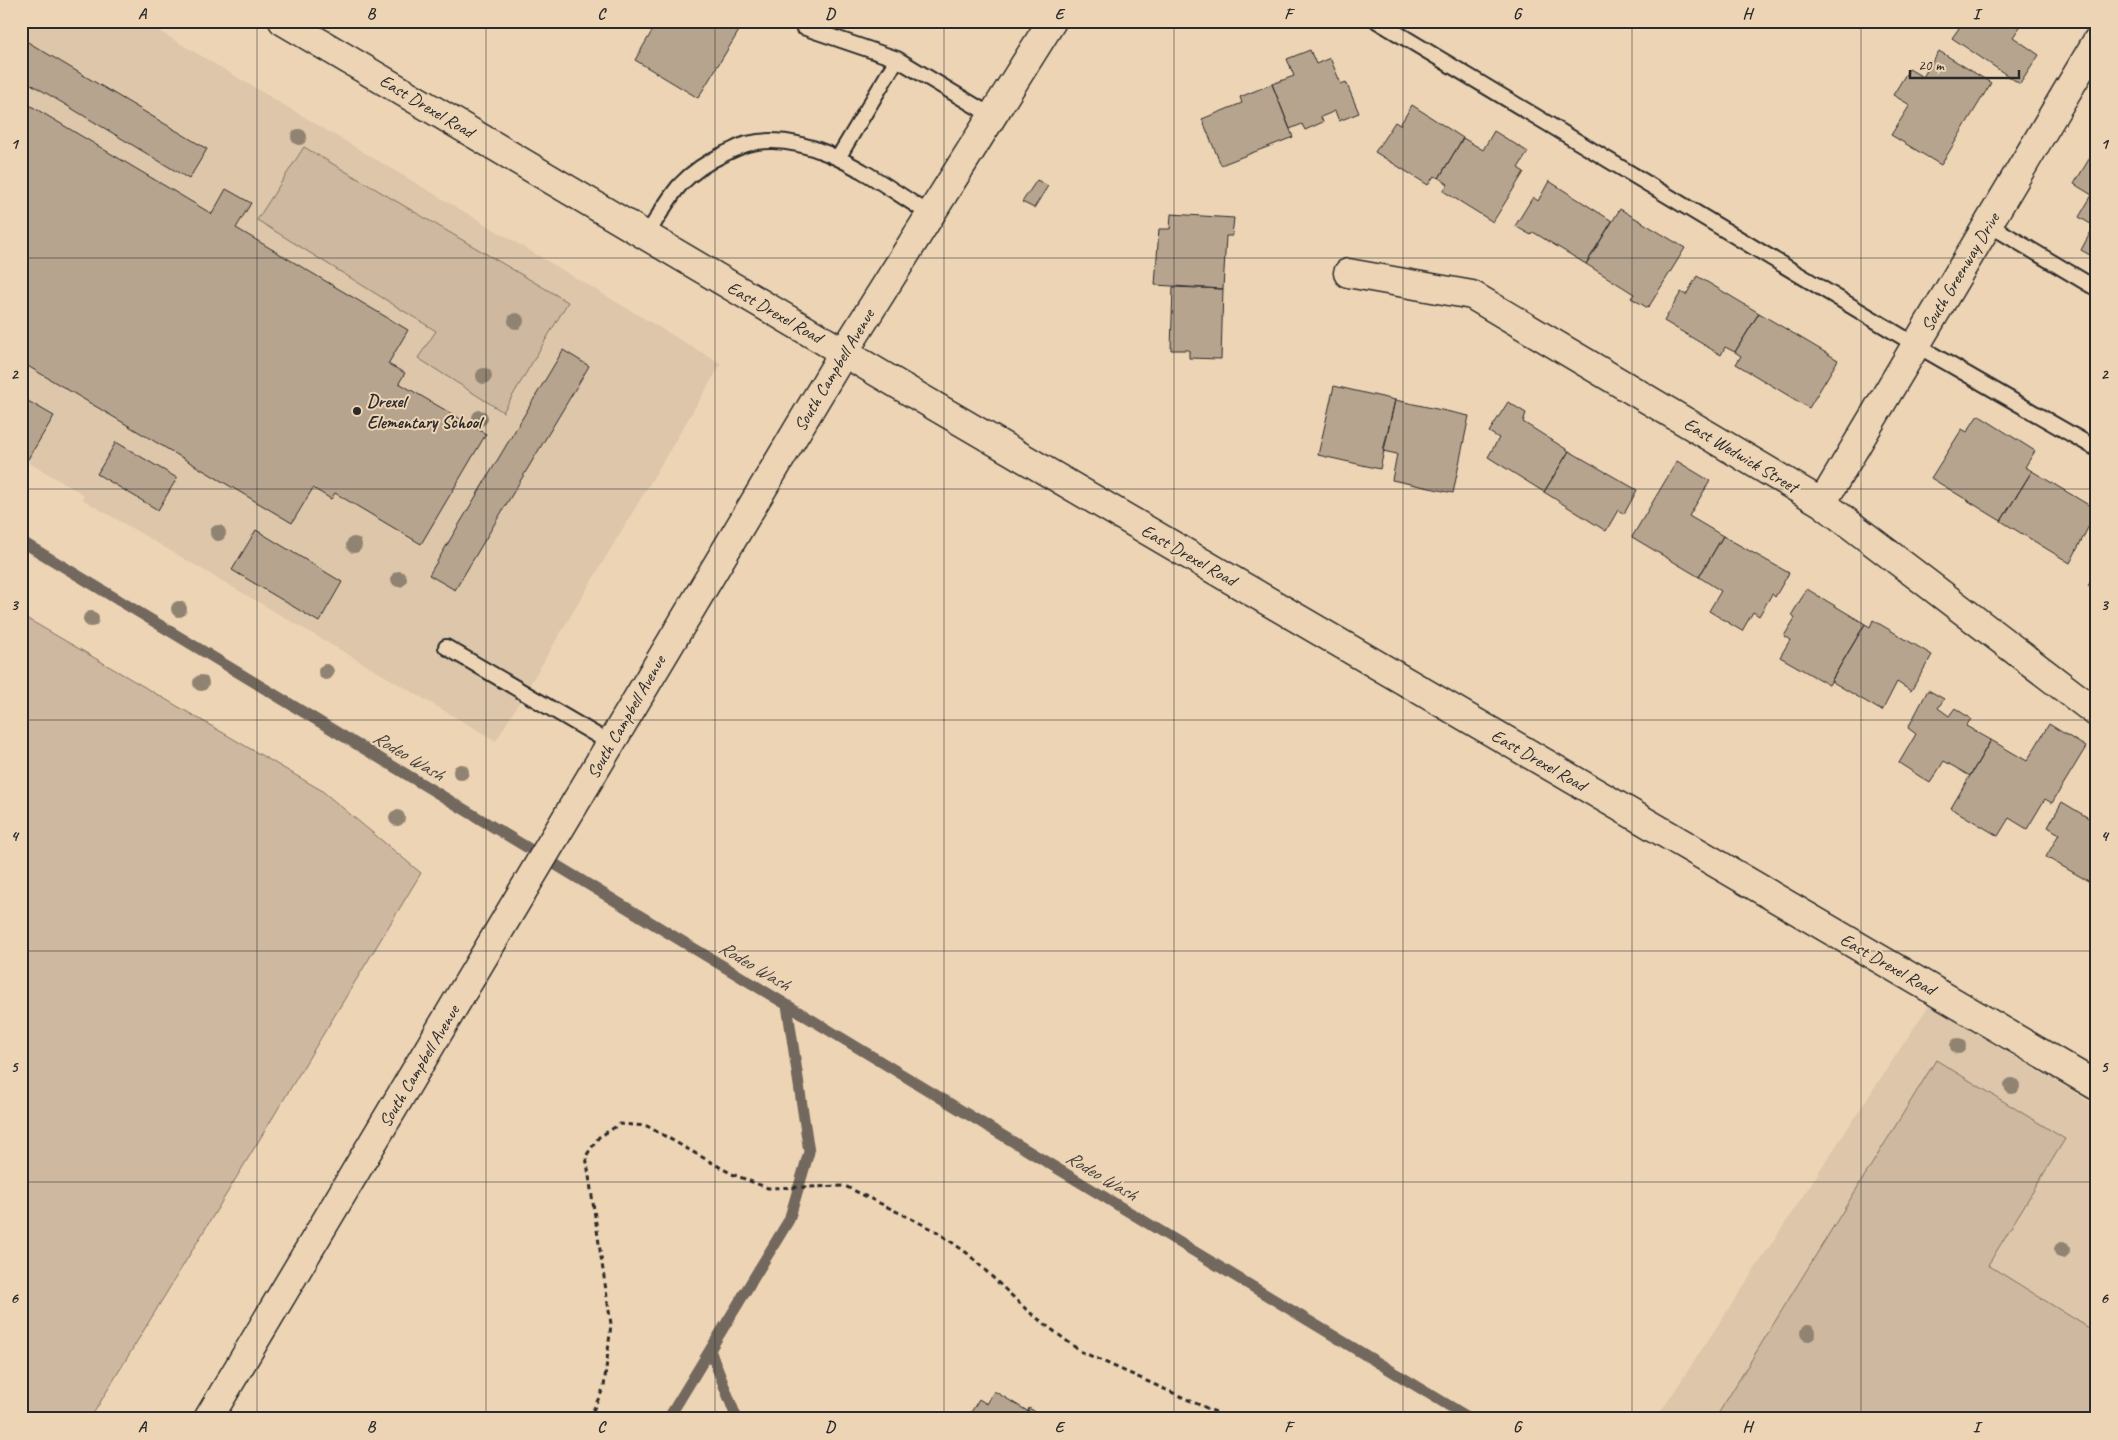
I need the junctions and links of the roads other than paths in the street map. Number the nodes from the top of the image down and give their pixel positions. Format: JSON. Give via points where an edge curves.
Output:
{"nodes":[{"id":1,"x":283,"y":21,"type":"edge"},
{"id":2,"x":1052,"y":21,"type":"edge"},
{"id":3,"x":1377,"y":21,"type":"edge"},
{"id":4,"x":803,"y":27,"type":"dead end"},
{"id":5,"x":2097,"y":41,"type":"edge"},
{"id":6,"x":897,"y":59,"type":"junction"},
{"id":7,"x":992,"y":116,"type":"junction"},
{"id":8,"x":838,"y":158,"type":"junction"},
{"id":9,"x":930,"y":214,"type":"junction"},
{"id":10,"x":1988,"y":224,"type":"junction"},
{"id":11,"x":646,"y":236,"type":"junction"},
{"id":12,"x":1348,"y":273,"type":"dead end"},
{"id":13,"x":2097,"y":289,"type":"edge"},
{"id":14,"x":1916,"y":345,"type":"junction"},
{"id":15,"x":844,"y":352,"type":"junction"},
{"id":16,"x":2097,"y":449,"type":"edge"},
{"id":17,"x":1822,"y":503,"type":"junction"},
{"id":18,"x":446,"y":647,"type":"dead end"},
{"id":19,"x":2097,"y":713,"type":"edge"},
{"id":20,"x":610,"y":743,"type":"junction"},
{"id":21,"x":2097,"y":1086,"type":"edge"},
{"id":22,"x":208,"y":1419,"type":"edge"}],
"edges":[{"from":1,"to":11,"type":"street","name":"East Drexel Road"},
{"from":2,"to":7,"type":"street","name":"South Campbell Avenue"},
{"from":3,"to":14,"type":"lane"},
{"from":4,"to":6,"type":"lane"},
{"from":5,"to":10,"type":"street","name":"South Greenway Drive"},
{"from":6,"to":7,"type":"lane"},
{"from":6,"to":8,"type":"lane"},
{"from":7,"to":9,"type":"street","name":"South Campbell Avenue"},
{"from":8,"to":9,"type":"lane"},
{"from":8,"to":11,"type":"lane","via":[[789,142],[745,144],[712,159],[692,173],[679,186]]},
{"from":9,"to":15,"type":"street","name":"South Campbell Avenue"},
{"from":10,"to":13,"type":"lane"},
{"from":10,"to":14,"type":"street","name":"South Greenway Drive"},
{"from":11,"to":15,"type":"street","name":"East Drexel Road"},
{"from":12,"to":17,"type":"street","name":"East Wedwick Street","via":[[1472,295]]},
{"from":14,"to":16,"type":"lane"},
{"from":14,"to":17,"type":"street","name":"South Greenway Drive"},
{"from":15,"to":20,"type":"street","name":"South Campbell Avenue"},
{"from":15,"to":21,"type":"street","name":"East Drexel Road"},
{"from":17,"to":19,"type":"street","name":"East Wedwick Street"},
{"from":18,"to":20,"type":"lane"},
{"from":20,"to":22,"type":"street","name":"South Campbell Avenue"}]}
